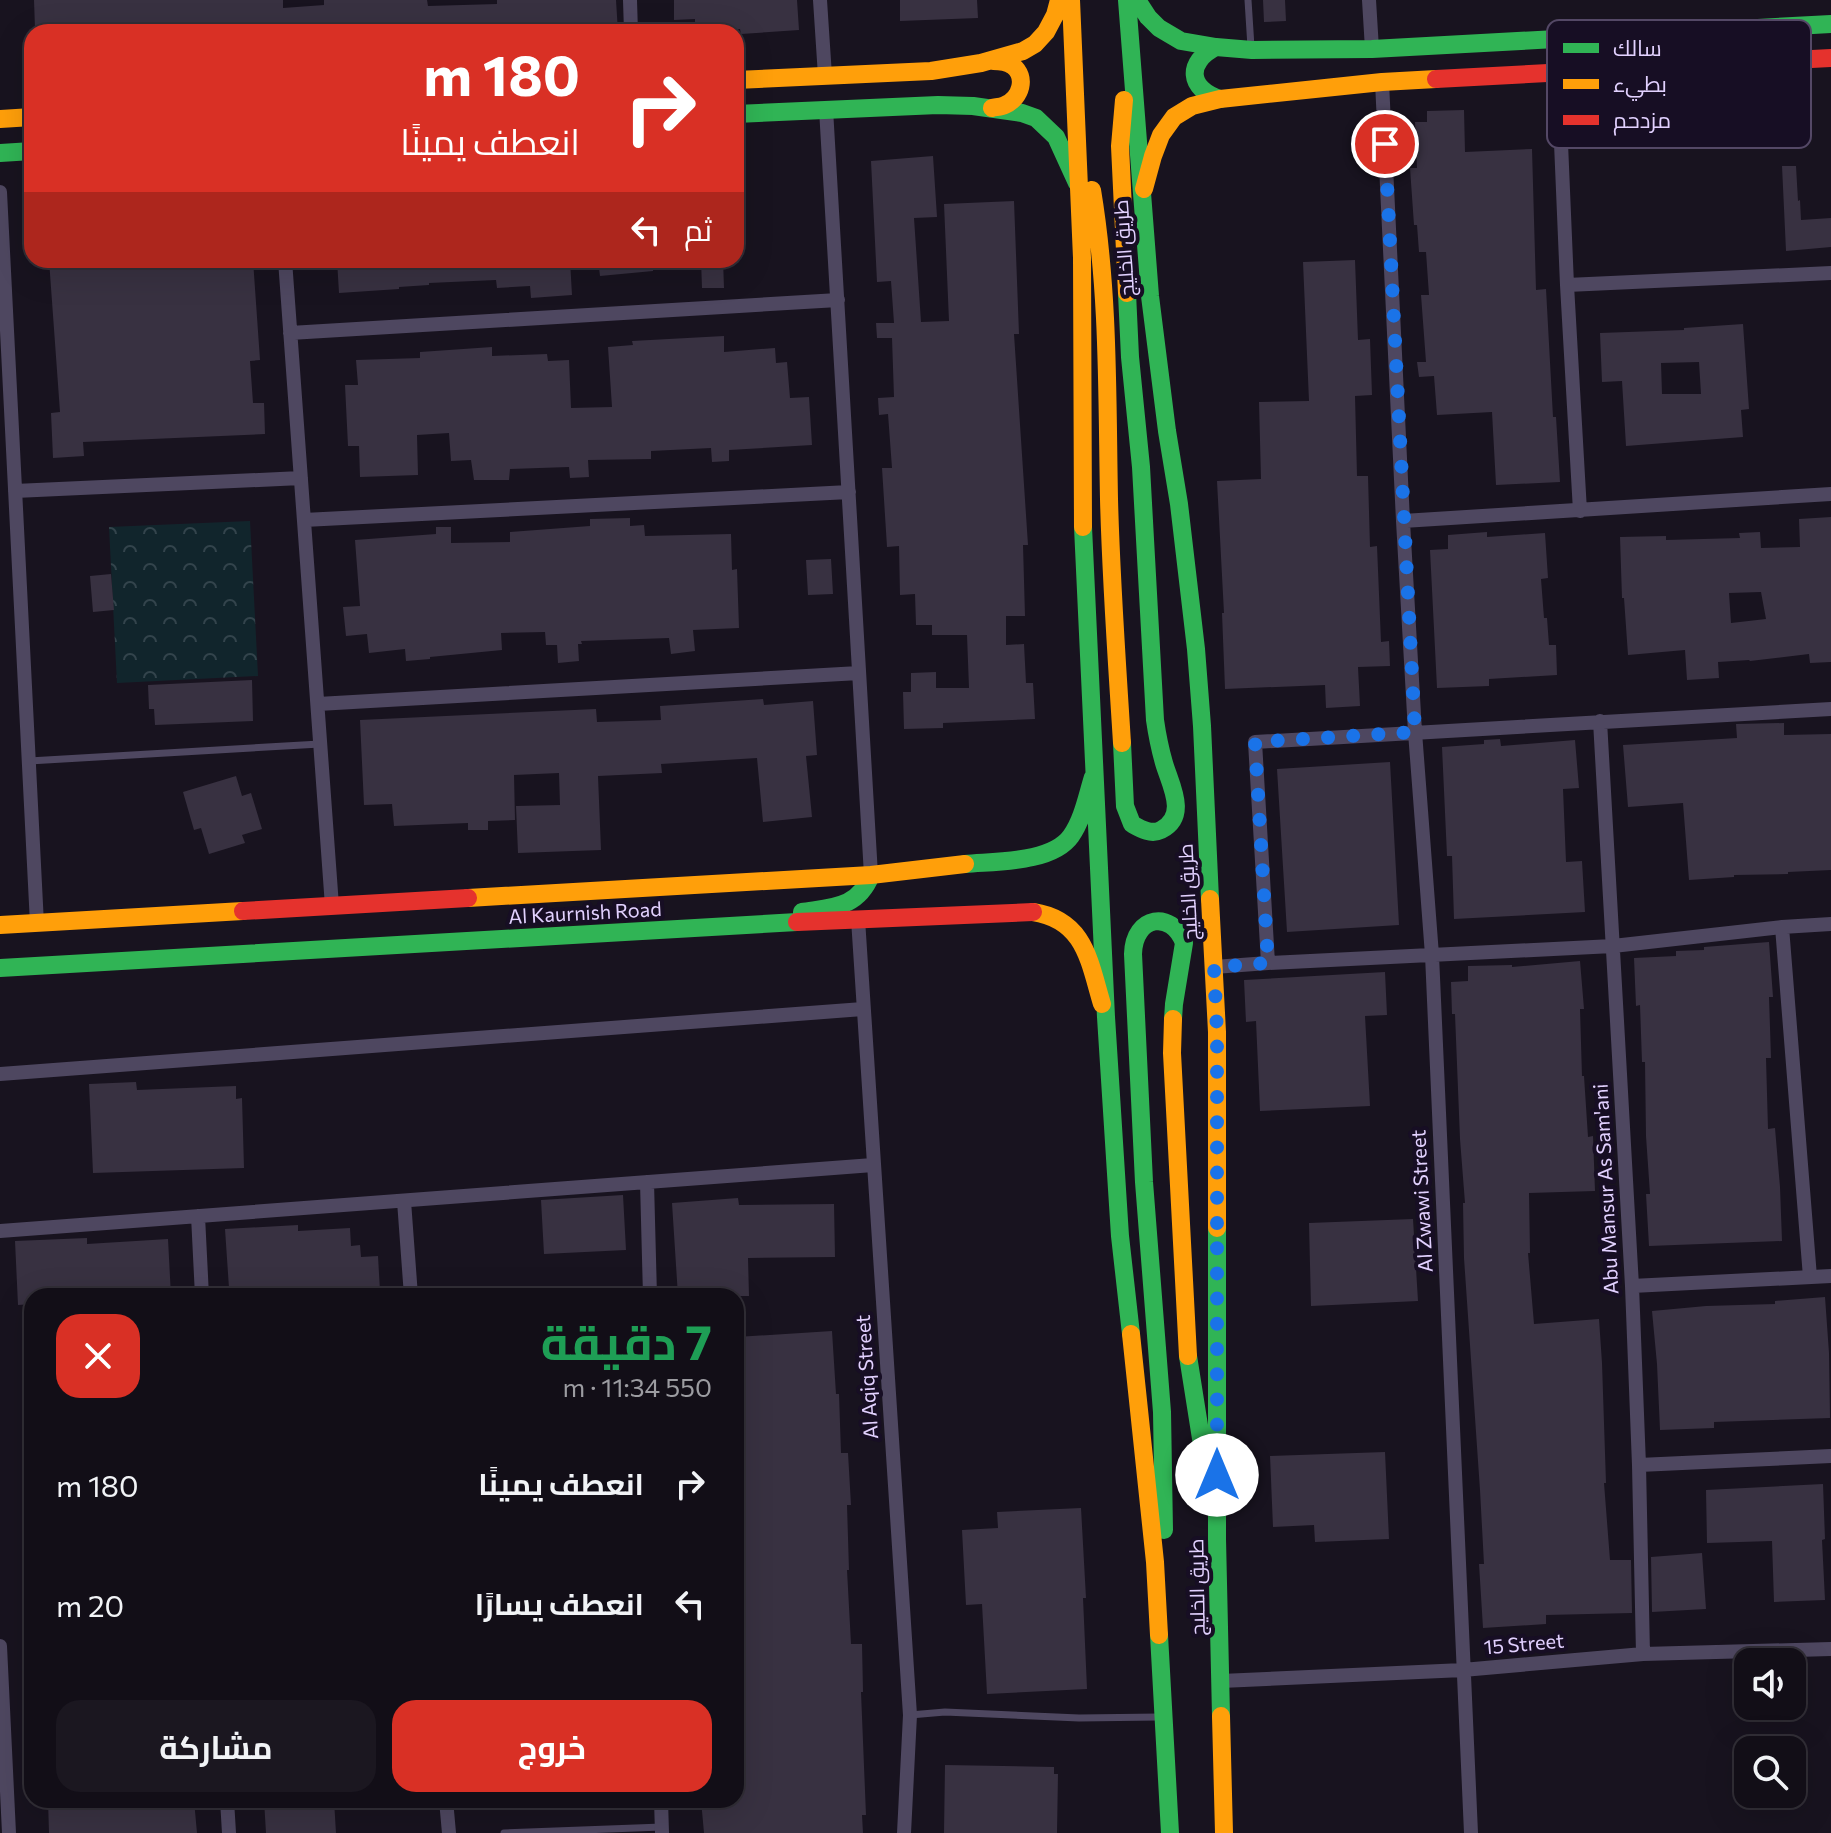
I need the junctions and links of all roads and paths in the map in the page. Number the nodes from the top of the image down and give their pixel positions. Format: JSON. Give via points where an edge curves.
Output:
{"nodes":[{"id":1,"x":630,"y":0,"type":"edge"},
{"id":2,"x":820,"y":0,"type":"edge"},
{"id":3,"x":1059,"y":0,"type":"edge"},
{"id":4,"x":1071,"y":0,"type":"edge"},
{"id":5,"x":1127,"y":0,"type":"edge"},
{"id":6,"x":1137,"y":0,"type":"edge"},
{"id":7,"x":1248,"y":0,"type":"edge"},
{"id":8,"x":1369,"y":0,"type":"edge"},
{"id":9,"x":631,"y":24,"type":"edge"},
{"id":10,"x":1831,"y":24,"type":"edge"},
{"id":11,"x":1811,"y":25,"type":"edge"},
{"id":12,"x":1130,"y":37,"type":"junction"},
{"id":13,"x":1547,"y":39,"type":"edge"},
{"id":14,"x":1216,"y":47,"type":"junction"},
{"id":15,"x":1372,"y":49,"type":"junction"},
{"id":16,"x":1252,"y":50,"type":"junction"},
{"id":17,"x":1831,"y":58,"type":"edge"},
{"id":18,"x":1811,"y":59,"type":"edge"},
{"id":19,"x":981,"y":63,"type":"junction"},
{"id":20,"x":1547,"y":73,"type":"edge"},
{"id":21,"x":825,"y":76,"type":"junction"},
{"id":22,"x":744,"y":80,"type":"edge"},
{"id":23,"x":1382,"y":82,"type":"junction"},
{"id":24,"x":1220,"y":99,"type":"junction"},
{"id":25,"x":984,"y":108,"type":"junction"},
{"id":26,"x":826,"y":109,"type":"junction"},
{"id":27,"x":1077,"y":110,"type":"junction"},
{"id":28,"x":744,"y":114,"type":"edge"},
{"id":29,"x":24,"y":118,"type":"edge"},
{"id":30,"x":0,"y":119,"type":"edge"},
{"id":31,"x":1561,"y":148,"type":"edge"},
{"id":32,"x":24,"y":152,"type":"edge"},
{"id":33,"x":0,"y":153,"type":"edge"},
{"id":34,"x":0,"y":192,"type":"edge"},
{"id":35,"x":1081,"y":193,"type":"junction"},
{"id":36,"x":1142,"y":197,"type":"junction"},
{"id":37,"x":286,"y":268,"type":"edge"},
{"id":38,"x":1831,"y":273,"type":"edge"},
{"id":39,"x":1567,"y":285,"type":"junction"},
{"id":40,"x":838,"y":300,"type":"junction"},
{"id":41,"x":290,"y":333,"type":"junction"},
{"id":42,"x":301,"y":478,"type":"junction"},
{"id":43,"x":15,"y":491,"type":"junction"},
{"id":44,"x":849,"y":492,"type":"junction"},
{"id":45,"x":1831,"y":494,"type":"edge"},
{"id":46,"x":1580,"y":511,"type":"junction"},
{"id":47,"x":304,"y":520,"type":"junction"},
{"id":48,"x":1403,"y":521,"type":"junction"},
{"id":49,"x":859,"y":673,"type":"junction"},
{"id":50,"x":318,"y":704,"type":"junction"},
{"id":51,"x":1831,"y":709,"type":"edge"},
{"id":52,"x":1600,"y":721,"type":"junction"},
{"id":53,"x":1415,"y":732,"type":"junction"},
{"id":54,"x":320,"y":744,"type":"junction"},
{"id":55,"x":29,"y":761,"type":"junction"},
{"id":56,"x":1095,"y":770,"type":"junction"},
{"id":57,"x":871,"y":875,"type":"junction"},
{"id":58,"x":332,"y":906,"type":"junction"},
{"id":59,"x":140,"y":918,"type":"junction"},
{"id":60,"x":858,"y":919,"type":"junction"},
{"id":61,"x":37,"y":924,"type":"junction"},
{"id":62,"x":1831,"y":924,"type":"edge"},
{"id":63,"x":0,"y":925,"type":"edge"},
{"id":64,"x":724,"y":927,"type":"junction"},
{"id":65,"x":1782,"y":927,"type":"junction"},
{"id":66,"x":0,"y":938,"type":"edge"},
{"id":67,"x":1613,"y":946,"type":"junction"},
{"id":68,"x":1432,"y":955,"type":"junction"},
{"id":69,"x":1268,"y":963,"type":"junction"},
{"id":70,"x":1214,"y":967,"type":"junction"},
{"id":71,"x":0,"y":968,"type":"edge"},
{"id":72,"x":863,"y":1009,"type":"junction"},
{"id":73,"x":1106,"y":1017,"type":"junction"},
{"id":74,"x":0,"y":1074,"type":"edge"},
{"id":75,"x":873,"y":1165,"type":"junction"},
{"id":76,"x":647,"y":1182,"type":"junction"},
{"id":77,"x":404,"y":1201,"type":"junction"},
{"id":78,"x":198,"y":1216,"type":"junction"},
{"id":79,"x":0,"y":1231,"type":"edge"},
{"id":80,"x":1831,"y":1276,"type":"edge"},
{"id":81,"x":1810,"y":1277,"type":"junction"},
{"id":82,"x":1632,"y":1286,"type":"junction"},
{"id":83,"x":202,"y":1288,"type":"edge"},
{"id":84,"x":410,"y":1288,"type":"edge"},
{"id":85,"x":650,"y":1288,"type":"edge"},
{"id":86,"x":1831,"y":1456,"type":"edge"},
{"id":87,"x":1639,"y":1465,"type":"junction"},
{"id":88,"x":1217,"y":1539,"type":"junction"},
{"id":89,"x":0,"y":1646,"type":"edge"},
{"id":90,"x":1159,"y":1647,"type":"junction"},
{"id":91,"x":1831,"y":1649,"type":"edge"},
{"id":92,"x":1643,"y":1654,"type":"junction"},
{"id":93,"x":1463,"y":1670,"type":"junction"},
{"id":94,"x":1221,"y":1681,"type":"junction"},
{"id":95,"x":910,"y":1715,"type":"junction"},
{"id":96,"x":1163,"y":1717,"type":"junction"},
{"id":97,"x":227,"y":1808,"type":"edge"},
{"id":98,"x":447,"y":1808,"type":"edge"},
{"id":99,"x":661,"y":1808,"type":"edge"},
{"id":100,"x":662,"y":1830,"type":"edge"},
{"id":101,"x":9,"y":1833,"type":"edge"},
{"id":102,"x":229,"y":1833,"type":"edge"},
{"id":103,"x":449,"y":1833,"type":"edge"},
{"id":104,"x":504,"y":1833,"type":"edge"},
{"id":105,"x":904,"y":1833,"type":"edge"},
{"id":106,"x":1170,"y":1833,"type":"edge"},
{"id":107,"x":1224,"y":1833,"type":"edge"},
{"id":108,"x":1471,"y":1833,"type":"edge"}],
"edges":[{"from":1,"to":9,"type":"street"},
{"from":2,"to":21,"type":"street"},
{"from":3,"to":19,"type":"main road","via":[[1035,44]]},
{"from":4,"to":27,"type":"main road","name":"طريق الخليج"},
{"from":5,"to":12,"type":"main road","name":"طريق الخليج"},
{"from":6,"to":14,"type":"main road","via":[[1169,35]]},
{"from":7,"to":16,"type":"lane"},
{"from":8,"to":15,"type":"street"},
{"from":10,"to":11,"type":"main road"},
{"from":12,"to":27,"type":"main road","via":[[1120,146],[1130,357],[1155,720],[1177,807],[1175,817],[1157,832],[1132,824],[1125,806],[1099,232]]},
{"from":12,"to":36,"type":"main road","name":"طريق الخليج"},
{"from":13,"to":15,"type":"main road"},
{"from":14,"to":16,"type":"main road"},
{"from":14,"to":24,"type":"main road","via":[[1202,54],[1194,75],[1201,91]]},
{"from":15,"to":16,"type":"main road"},
{"from":17,"to":18,"type":"main road"},
{"from":19,"to":21,"type":"main road"},
{"from":19,"to":25,"type":"main road","via":[[1006,61],[1020,83],[1011,104]]},
{"from":20,"to":23,"type":"main road"},
{"from":21,"to":22,"type":"main road"},
{"from":23,"to":24,"type":"main road"},
{"from":23,"to":48,"type":"street","name":"Al Zwawi Street"},
{"from":24,"to":36,"type":"main road","via":[[1197,103],[1173,118],[1157,143]]},
{"from":25,"to":26,"type":"main road"},
{"from":25,"to":35,"type":"main road","via":[[1022,113],[1047,127],[1064,151]]},
{"from":26,"to":28,"type":"main road"},
{"from":26,"to":40,"type":"street"},
{"from":27,"to":35,"type":"main road","name":"طريق الخليج"},
{"from":29,"to":30,"type":"main road"},
{"from":31,"to":39,"type":"street"},
{"from":32,"to":33,"type":"main road"},
{"from":34,"to":43,"type":"street"},
{"from":35,"to":56,"type":"main road","name":"طريق الخليج","via":[[1083,527]]},
{"from":36,"to":70,"type":"main road","name":"طريق الخليج","via":[[1151,309],[1196,649]]},
{"from":37,"to":41,"type":"street"},
{"from":38,"to":39,"type":"street"},
{"from":39,"to":46,"type":"street"},
{"from":40,"to":41,"type":"street"},
{"from":40,"to":44,"type":"street"},
{"from":41,"to":42,"type":"street"},
{"from":42,"to":43,"type":"street"},
{"from":42,"to":47,"type":"street"},
{"from":43,"to":55,"type":"street"},
{"from":44,"to":47,"type":"street"},
{"from":44,"to":49,"type":"street"},
{"from":45,"to":46,"type":"street"},
{"from":46,"to":48,"type":"street"},
{"from":47,"to":50,"type":"street"},
{"from":48,"to":53,"type":"street","name":"Al Zwawi Street"},
{"from":49,"to":50,"type":"street"},
{"from":49,"to":57,"type":"street"},
{"from":50,"to":54,"type":"street"},
{"from":51,"to":52,"type":"street"},
{"from":52,"to":53,"type":"street"},
{"from":52,"to":67,"type":"street","name":"Abu Mansur As Sam'ani"},
{"from":53,"to":68,"type":"street","name":"Al Zwawi Street"},
{"from":53,"to":69,"type":"street","via":[[1255,742]]},
{"from":54,"to":55,"type":"lane"},
{"from":54,"to":58,"type":"street"},
{"from":55,"to":61,"type":"street"},
{"from":56,"to":57,"type":"main road","name":"Al Kaurnish Road","via":[[1077,828],[1054,853]]},
{"from":56,"to":73,"type":"main road","name":"طريق الخليج"},
{"from":57,"to":58,"type":"main road","name":"Al Kaurnish Road"},
{"from":57,"to":64,"type":"main road","via":[[859,897]]},
{"from":58,"to":59,"type":"main road","name":"Al Kaurnish Road"},
{"from":59,"to":61,"type":"main road","name":"Al Kaurnish Road"},
{"from":59,"to":66,"type":"main road","via":[[101,930]]},
{"from":60,"to":64,"type":"main road","name":"Al Kaurnish Road"},
{"from":60,"to":72,"type":"street","name":"Al Aqiq Street"},
{"from":60,"to":73,"type":"main road","name":"Al Kaurnish Road","via":[[1048,913],[1066,922],[1080,939]]},
{"from":61,"to":63,"type":"main road","name":"Al Kaurnish Road"},
{"from":62,"to":65,"type":"street"},
{"from":64,"to":71,"type":"main road","name":"Al Kaurnish Road"},
{"from":65,"to":67,"type":"street"},
{"from":65,"to":81,"type":"street"},
{"from":67,"to":68,"type":"street"},
{"from":67,"to":82,"type":"street","name":"Abu Mansur As Sam'ani"},
{"from":68,"to":69,"type":"street"},
{"from":68,"to":93,"type":"street","name":"Al Zwawi Street"},
{"from":69,"to":70,"type":"street"},
{"from":70,"to":88,"type":"main road","name":"طريق الخليج"},
{"from":72,"to":74,"type":"street"},
{"from":72,"to":75,"type":"street","name":"Al Aqiq Street"},
{"from":73,"to":90,"type":"main road","name":"طريق الخليج","via":[[1121,1249],[1147,1477]]},
{"from":75,"to":76,"type":"street"},
{"from":75,"to":95,"type":"street","name":"Al Aqiq Street"},
{"from":76,"to":77,"type":"street"},
{"from":76,"to":85,"type":"street"},
{"from":77,"to":78,"type":"street"},
{"from":77,"to":84,"type":"street"},
{"from":78,"to":79,"type":"street"},
{"from":78,"to":83,"type":"street"},
{"from":80,"to":81,"type":"street"},
{"from":81,"to":82,"type":"street"},
{"from":82,"to":87,"type":"street","name":"Abu Mansur As Sam'ani"},
{"from":86,"to":87,"type":"street"},
{"from":87,"to":92,"type":"street","name":"Abu Mansur As Sam'ani"},
{"from":88,"to":90,"type":"main road","via":[[1187,1353],[1172,1053],[1184,943],[1170,925],[1152,923],[1139,929],[1133,954],[1165,1493]]},
{"from":88,"to":94,"type":"main road","name":"طريق الخليج"},
{"from":89,"to":101,"type":"street"},
{"from":90,"to":96,"type":"main road","name":"طريق الخليج"},
{"from":91,"to":92,"type":"street","name":"15 Street"},
{"from":92,"to":93,"type":"street","name":"15 Street"},
{"from":93,"to":94,"type":"street","name":"15 Street"},
{"from":93,"to":108,"type":"street","name":"Al Zwawi Street"},
{"from":94,"to":107,"type":"main road","name":"طريق الخليج"},
{"from":95,"to":96,"type":"lane"},
{"from":95,"to":105,"type":"street","name":"Al Aqiq Street"},
{"from":96,"to":106,"type":"main road","name":"طريق الخليج"},
{"from":97,"to":102,"type":"street"},
{"from":98,"to":103,"type":"street"},
{"from":99,"to":100,"type":"street"},
{"from":100,"to":104,"type":"lane"}]}
